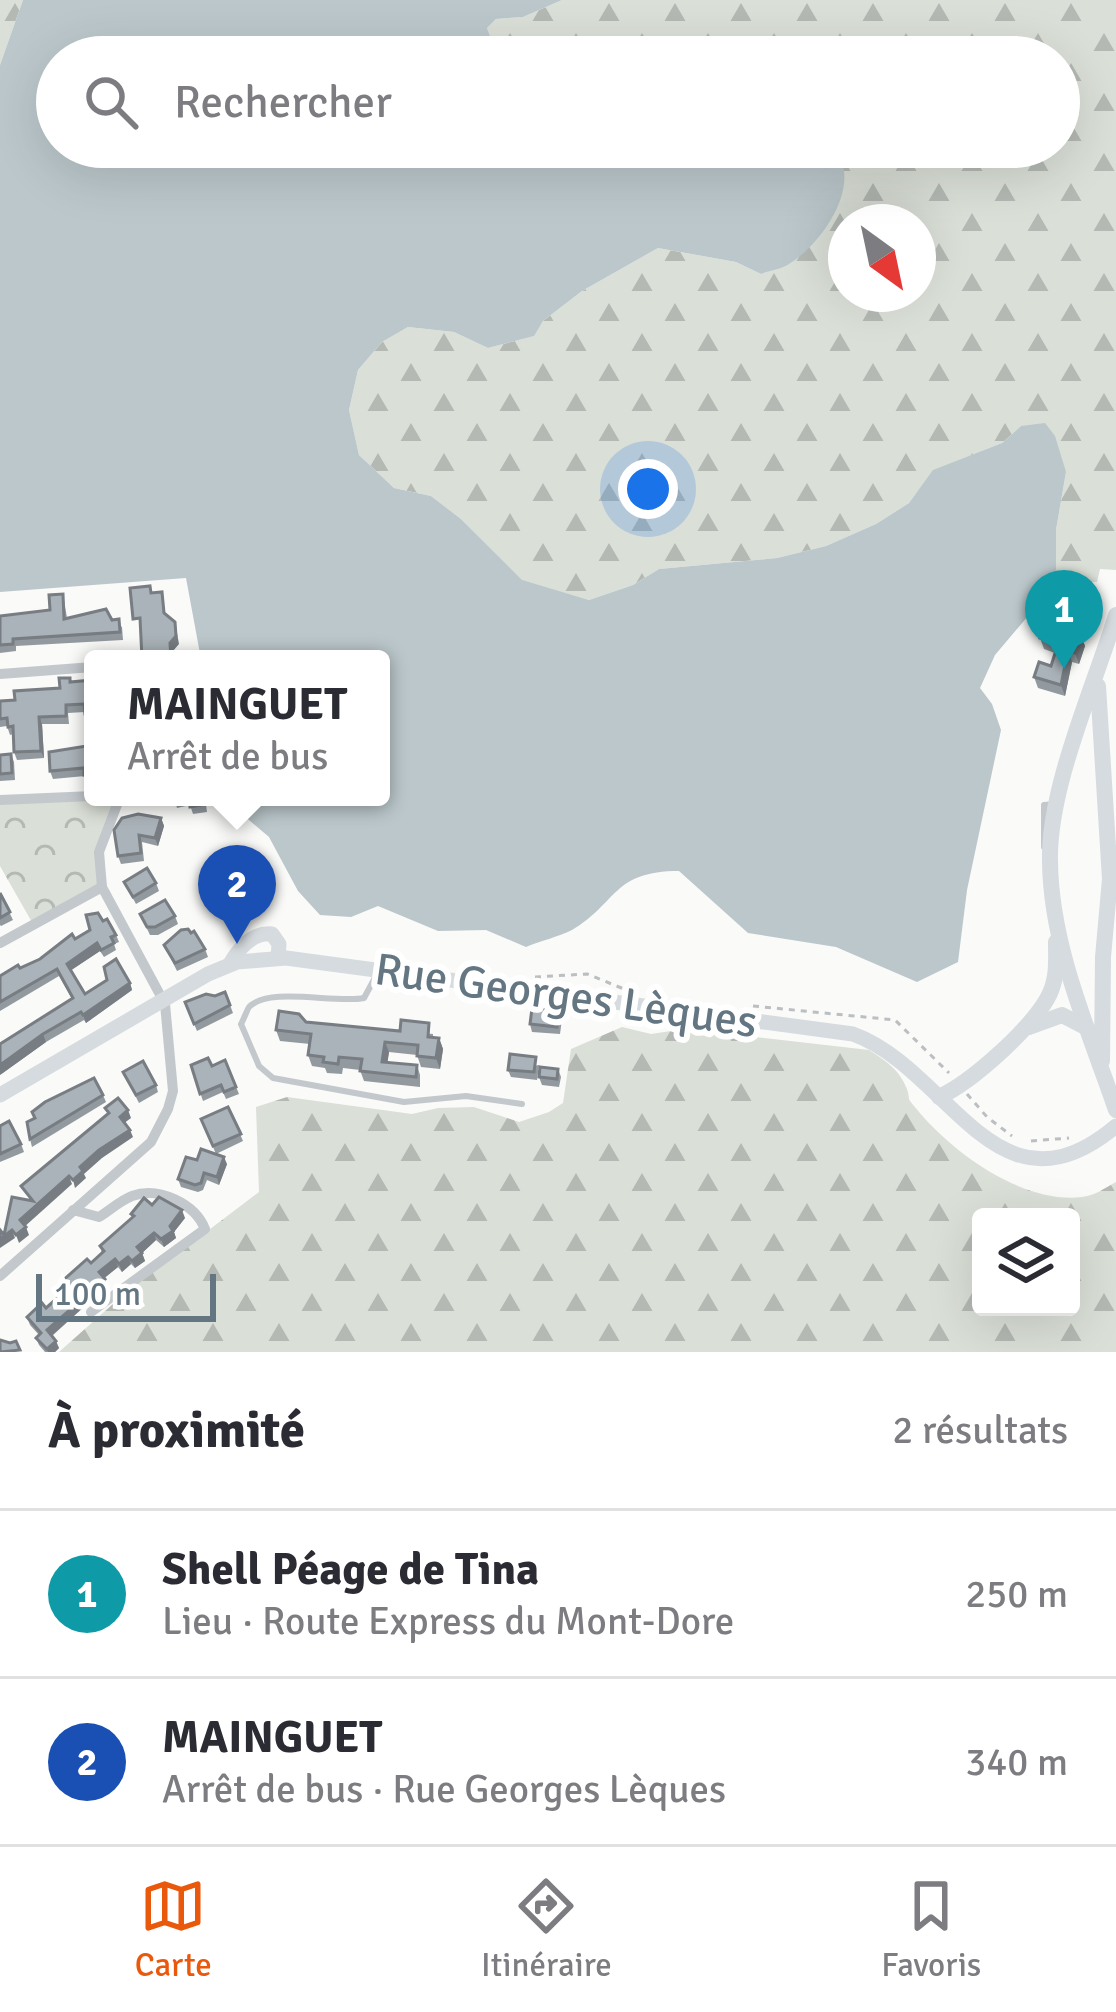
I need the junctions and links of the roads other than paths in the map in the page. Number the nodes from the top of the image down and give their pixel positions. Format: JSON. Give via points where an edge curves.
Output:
{"nodes":[{"id":1,"x":1116,"y":615,"type":"edge"},
{"id":2,"x":84,"y":668,"type":"edge"},
{"id":3,"x":0,"y":674,"type":"edge"},
{"id":4,"x":1097,"y":677,"type":"junction"},
{"id":5,"x":84,"y":796,"type":"edge"},
{"id":6,"x":0,"y":800,"type":"edge"},
{"id":7,"x":116,"y":806,"type":"edge"},
{"id":8,"x":1110,"y":879,"type":"junction"},
{"id":9,"x":102,"y":887,"type":"junction"},
{"id":10,"x":1054,"y":917,"type":"junction"},
{"id":11,"x":1116,"y":919,"type":"edge"},
{"id":12,"x":0,"y":943,"type":"edge"},
{"id":13,"x":278,"y":958,"type":"junction"},
{"id":14,"x":230,"y":964,"type":"junction"},
{"id":15,"x":378,"y":970,"type":"junction"},
{"id":16,"x":1116,"y":984,"type":"edge"},
{"id":17,"x":163,"y":999,"type":"junction"},
{"id":18,"x":1096,"y":1029,"type":"junction"},
{"id":19,"x":1023,"y":1030,"type":"junction"},
{"id":20,"x":0,"y":1095,"type":"edge"},
{"id":21,"x":945,"y":1103,"type":"junction"},
{"id":22,"x":522,"y":1104,"type":"dead end"},
{"id":23,"x":1116,"y":1110,"type":"edge"},
{"id":24,"x":1116,"y":1126,"type":"edge"},
{"id":25,"x":73,"y":1210,"type":"junction"},
{"id":26,"x":0,"y":1276,"type":"edge"},
{"id":27,"x":92,"y":1312,"type":"dead end"}],
"edges":[{"from":1,"to":4,"type":"main road"},
{"from":2,"to":3,"type":"street"},
{"from":4,"to":8,"type":"main road"},
{"from":4,"to":10,"type":"main road","via":[[1058,804],[1049,859]]},
{"from":5,"to":6,"type":"street"},
{"from":7,"to":9,"type":"street","via":[[99,852]]},
{"from":8,"to":11,"type":"main road"},
{"from":8,"to":18,"type":"main road"},
{"from":9,"to":12,"type":"street"},
{"from":9,"to":17,"type":"street"},
{"from":10,"to":18,"type":"main road"},
{"from":10,"to":19,"type":"main road","via":[[1057,974]]},
{"from":13,"to":14,"type":"main road","name":"Rue Georges Lèques"},
{"from":13,"to":14,"type":"main road","via":[[278,941],[263,934]]},
{"from":13,"to":15,"type":"main road","name":"Rue Georges Lèques"},
{"from":14,"to":17,"type":"main road","name":"Rue Georges Lèques"},
{"from":15,"to":21,"type":"main road","name":"Rue Georges Lèques","via":[[853,1034],[886,1049]]},
{"from":15,"to":22,"type":"lane","via":[[364,998],[264,999],[249,1007],[242,1024],[259,1066],[298,1085],[404,1102],[466,1096]]},
{"from":16,"to":18,"type":"main road"},
{"from":17,"to":20,"type":"main road","name":"Rue Georges Lèques"},
{"from":17,"to":25,"type":"street","via":[[173,1091],[162,1126]]},
{"from":18,"to":19,"type":"main road","via":[[1062,1015]]},
{"from":18,"to":23,"type":"main road"},
{"from":19,"to":21,"type":"main road"},
{"from":21,"to":24,"type":"main road","name":"Rue Georges Lèques","via":[[990,1144],[1035,1158],[1077,1150]]},
{"from":25,"to":26,"type":"street"},
{"from":25,"to":27,"type":"street","via":[[99,1217],[133,1196],[159,1194],[204,1222],[205,1229]]}]}
